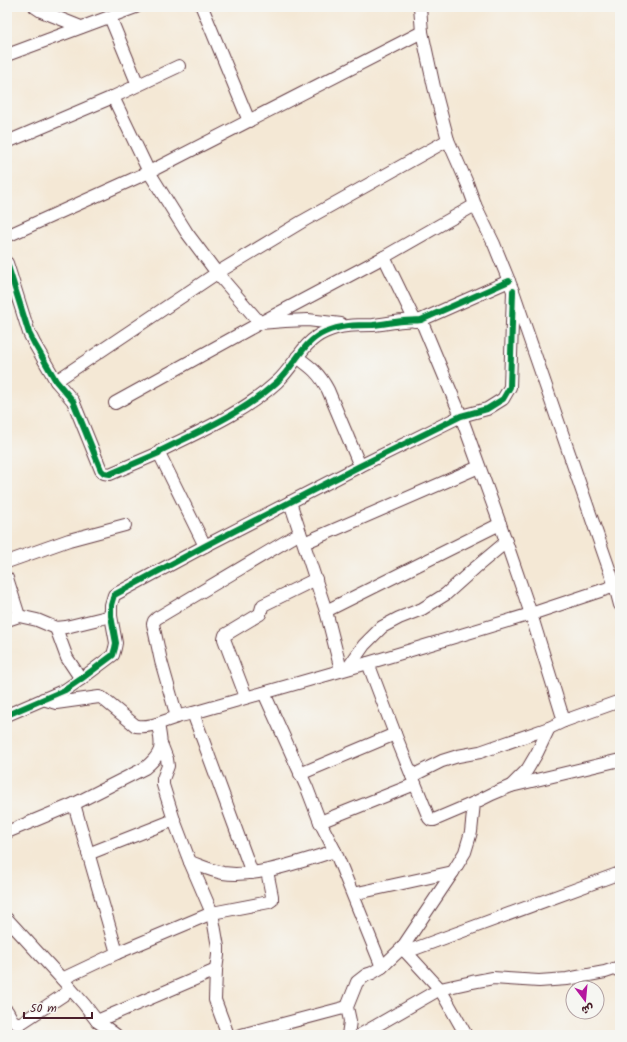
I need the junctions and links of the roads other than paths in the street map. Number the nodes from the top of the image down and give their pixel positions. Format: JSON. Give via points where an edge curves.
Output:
{"nodes":[{"id":1,"x":35,"y":7,"type":"edge"},
{"id":2,"x":136,"y":7,"type":"edge"},
{"id":3,"x":202,"y":7,"type":"edge"},
{"id":4,"x":420,"y":7,"type":"edge"},
{"id":5,"x":110,"y":16,"type":"junction"},
{"id":6,"x":81,"y":27,"type":"junction"},
{"id":7,"x":422,"y":32,"type":"junction"},
{"id":8,"x":7,"y":55,"type":"edge"},
{"id":9,"x":179,"y":66,"type":"dead end"},
{"id":10,"x":138,"y":85,"type":"junction"},
{"id":11,"x":113,"y":97,"type":"junction"},
{"id":12,"x":248,"y":121,"type":"junction"},
{"id":13,"x":448,"y":140,"type":"junction"},
{"id":14,"x":7,"y":142,"type":"edge"},
{"id":15,"x":149,"y":172,"type":"junction"},
{"id":16,"x":475,"y":205,"type":"junction"},
{"id":17,"x":7,"y":236,"type":"edge"},
{"id":18,"x":384,"y":257,"type":"junction"},
{"id":19,"x":7,"y":263,"type":"edge"},
{"id":20,"x":217,"y":273,"type":"junction"},
{"id":21,"x":511,"y":286,"type":"junction"},
{"id":22,"x":11,"y":293,"type":"edge"},
{"id":23,"x":418,"y":321,"type":"junction"},
{"id":24,"x":260,"y":323,"type":"junction"},
{"id":25,"x":354,"y":325,"type":"junction"},
{"id":26,"x":297,"y":357,"type":"junction"},
{"id":27,"x":56,"y":381,"type":"junction"},
{"id":28,"x":115,"y":403,"type":"dead end"},
{"id":29,"x":461,"y":416,"type":"junction"},
{"id":30,"x":159,"y":453,"type":"junction"},
{"id":31,"x":360,"y":466,"type":"junction"},
{"id":32,"x":479,"y":467,"type":"junction"},
{"id":33,"x":290,"y":502,"type":"junction"},
{"id":34,"x":500,"y":524,"type":"junction"},
{"id":35,"x":125,"y":525,"type":"dead end"},
{"id":36,"x":302,"y":538,"type":"junction"},
{"id":37,"x":506,"y":542,"type":"junction"},
{"id":38,"x":204,"y":546,"type":"junction"},
{"id":39,"x":7,"y":562,"type":"edge"},
{"id":40,"x":7,"y":578,"type":"edge"},
{"id":41,"x":316,"y":580,"type":"junction"},
{"id":42,"x":615,"y":586,"type":"junction"},
{"id":43,"x":620,"y":605,"type":"edge"},
{"id":44,"x":326,"y":611,"type":"junction"},
{"id":45,"x":531,"y":614,"type":"junction"},
{"id":46,"x":19,"y":616,"type":"junction"},
{"id":47,"x":111,"y":616,"type":"junction"},
{"id":48,"x":7,"y":620,"type":"edge"},
{"id":49,"x":56,"y":628,"type":"junction"},
{"id":50,"x":368,"y":663,"type":"junction"},
{"id":51,"x":344,"y":669,"type":"junction"},
{"id":52,"x":81,"y":679,"type":"junction"},
{"id":53,"x":264,"y":692,"type":"junction"},
{"id":54,"x":246,"y":698,"type":"junction"},
{"id":55,"x":44,"y":699,"type":"junction"},
{"id":56,"x":620,"y":701,"type":"edge"},
{"id":57,"x":193,"y":713,"type":"junction"},
{"id":58,"x":7,"y":714,"type":"edge"},
{"id":59,"x":177,"y":717,"type":"junction"},
{"id":60,"x":564,"y":721,"type":"junction"},
{"id":61,"x":158,"y":724,"type":"junction"},
{"id":62,"x":549,"y":728,"type":"junction"},
{"id":63,"x":395,"y":734,"type":"junction"},
{"id":64,"x":162,"y":746,"type":"junction"},
{"id":65,"x":620,"y":760,"type":"edge"},
{"id":66,"x":300,"y":774,"type":"junction"},
{"id":67,"x":413,"y":780,"type":"junction"},
{"id":68,"x":511,"y":786,"type":"junction"},
{"id":69,"x":474,"y":803,"type":"junction"},
{"id":70,"x":74,"y":804,"type":"junction"},
{"id":71,"x":174,"y":820,"type":"junction"},
{"id":72,"x":320,"y":822,"type":"junction"},
{"id":73,"x":7,"y":832,"type":"edge"},
{"id":74,"x":335,"y":851,"type":"junction"},
{"id":75,"x":88,"y":854,"type":"junction"},
{"id":76,"x":190,"y":862,"type":"junction"},
{"id":77,"x":267,"y":871,"type":"junction"},
{"id":78,"x":453,"y":872,"type":"junction"},
{"id":79,"x":252,"y":873,"type":"junction"},
{"id":80,"x":620,"y":873,"type":"edge"},
{"id":81,"x":353,"y":894,"type":"junction"},
{"id":82,"x":212,"y":913,"type":"junction"},
{"id":83,"x":7,"y":919,"type":"edge"},
{"id":84,"x":404,"y":950,"type":"junction"},
{"id":85,"x":117,"y":953,"type":"junction"},
{"id":86,"x":382,"y":967,"type":"junction"},
{"id":87,"x":620,"y":967,"type":"edge"},
{"id":88,"x":216,"y":970,"type":"junction"},
{"id":89,"x":62,"y":978,"type":"junction"},
{"id":90,"x":440,"y":989,"type":"junction"},
{"id":91,"x":71,"y":990,"type":"junction"},
{"id":92,"x":347,"y":1007,"type":"junction"},
{"id":93,"x":7,"y":1011,"type":"edge"},
{"id":94,"x":97,"y":1021,"type":"junction"},
{"id":95,"x":116,"y":1035,"type":"edge"},
{"id":96,"x":228,"y":1035,"type":"edge"},
{"id":97,"x":241,"y":1035,"type":"edge"},
{"id":98,"x":348,"y":1035,"type":"edge"},
{"id":99,"x":360,"y":1035,"type":"edge"},
{"id":100,"x":466,"y":1035,"type":"edge"}],
"edges":[{"from":1,"to":6,"type":"street"},
{"from":2,"to":5,"type":"street"},
{"from":3,"to":12,"type":"street"},
{"from":4,"to":7,"type":"street"},
{"from":5,"to":6,"type":"street"},
{"from":5,"to":10,"type":"street"},
{"from":6,"to":8,"type":"street"},
{"from":7,"to":12,"type":"street"},
{"from":7,"to":13,"type":"street"},
{"from":9,"to":10,"type":"street"},
{"from":10,"to":11,"type":"street"},
{"from":11,"to":14,"type":"street"},
{"from":11,"to":15,"type":"street"},
{"from":12,"to":15,"type":"street"},
{"from":13,"to":16,"type":"street"},
{"from":13,"to":20,"type":"street","via":[[303,220]]},
{"from":15,"to":17,"type":"street"},
{"from":15,"to":20,"type":"street","via":[[187,233]]},
{"from":16,"to":18,"type":"street"},
{"from":16,"to":21,"type":"street"},
{"from":18,"to":23,"type":"street"},
{"from":18,"to":24,"type":"street"},
{"from":19,"to":22,"type":"street"},
{"from":20,"to":24,"type":"street"},
{"from":20,"to":27,"type":"street"},
{"from":21,"to":23,"type":"street"},
{"from":21,"to":29,"type":"street","via":[[510,387],[503,399],[487,409]]},
{"from":21,"to":42,"type":"street"},
{"from":22,"to":27,"type":"street","via":[[34,343]]},
{"from":23,"to":25,"type":"street"},
{"from":23,"to":29,"type":"street"},
{"from":24,"to":25,"type":"street","via":[[308,320]]},
{"from":24,"to":28,"type":"street"},
{"from":25,"to":26,"type":"street","via":[[318,335]]},
{"from":26,"to":30,"type":"street","via":[[278,381],[249,404]]},
{"from":26,"to":31,"type":"street","via":[[323,380]]},
{"from":27,"to":30,"type":"street","via":[[73,401],[104,473],[110,474]]},
{"from":29,"to":31,"type":"street"},
{"from":29,"to":32,"type":"street"},
{"from":30,"to":38,"type":"street"},
{"from":31,"to":33,"type":"street"},
{"from":32,"to":34,"type":"street"},
{"from":32,"to":36,"type":"street"},
{"from":33,"to":36,"type":"street"},
{"from":33,"to":38,"type":"street"},
{"from":34,"to":37,"type":"street"},
{"from":34,"to":44,"type":"street"},
{"from":35,"to":39,"type":"street","via":[[69,540]]},
{"from":36,"to":41,"type":"street"},
{"from":36,"to":59,"type":"street","via":[[154,621],[161,661]]},
{"from":37,"to":45,"type":"street"},
{"from":37,"to":51,"type":"street","via":[[446,594],[422,610],[382,627]]},
{"from":38,"to":47,"type":"street","via":[[114,595]]},
{"from":40,"to":46,"type":"street"},
{"from":41,"to":44,"type":"street"},
{"from":41,"to":54,"type":"street","via":[[263,605],[260,614],[225,635],[224,639]]},
{"from":42,"to":43,"type":"street"},
{"from":42,"to":45,"type":"street"},
{"from":44,"to":51,"type":"street"},
{"from":45,"to":50,"type":"street"},
{"from":45,"to":60,"type":"street"},
{"from":46,"to":48,"type":"street"},
{"from":46,"to":49,"type":"street"},
{"from":47,"to":49,"type":"street"},
{"from":47,"to":52,"type":"street","via":[[116,643],[113,655]]},
{"from":49,"to":52,"type":"street","via":[[67,658]]},
{"from":50,"to":51,"type":"street"},
{"from":50,"to":63,"type":"street"},
{"from":51,"to":53,"type":"street"},
{"from":52,"to":55,"type":"street","via":[[65,690]]},
{"from":53,"to":54,"type":"street"},
{"from":53,"to":66,"type":"street"},
{"from":54,"to":57,"type":"street"},
{"from":55,"to":58,"type":"street"},
{"from":55,"to":61,"type":"street","via":[[56,703],[99,697],[136,726]]},
{"from":56,"to":60,"type":"street"},
{"from":57,"to":59,"type":"street"},
{"from":57,"to":79,"type":"street"},
{"from":59,"to":61,"type":"street"},
{"from":60,"to":62,"type":"street"},
{"from":61,"to":64,"type":"street"},
{"from":62,"to":67,"type":"street","via":[[480,752],[442,761]]},
{"from":62,"to":68,"type":"street","via":[[527,770]]},
{"from":63,"to":66,"type":"street"},
{"from":63,"to":67,"type":"street"},
{"from":64,"to":70,"type":"street","via":[[155,760],[146,768]]},
{"from":64,"to":71,"type":"street","via":[[168,766],[163,786]]},
{"from":65,"to":68,"type":"street"},
{"from":66,"to":72,"type":"street"},
{"from":67,"to":69,"type":"street","via":[[431,820]]},
{"from":67,"to":72,"type":"street"},
{"from":68,"to":69,"type":"street"},
{"from":69,"to":78,"type":"street","via":[[472,832],[465,852]]},
{"from":70,"to":73,"type":"street"},
{"from":70,"to":75,"type":"street"},
{"from":71,"to":75,"type":"street"},
{"from":71,"to":76,"type":"street"},
{"from":72,"to":74,"type":"street"},
{"from":74,"to":77,"type":"street"},
{"from":74,"to":81,"type":"street"},
{"from":75,"to":85,"type":"street"},
{"from":76,"to":79,"type":"street","via":[[222,873]]},
{"from":76,"to":82,"type":"street"},
{"from":77,"to":79,"type":"street"},
{"from":77,"to":82,"type":"street","via":[[272,900]]},
{"from":78,"to":81,"type":"street"},
{"from":78,"to":84,"type":"street"},
{"from":80,"to":84,"type":"street"},
{"from":81,"to":86,"type":"street"},
{"from":82,"to":85,"type":"street"},
{"from":82,"to":88,"type":"street","via":[[218,947]]},
{"from":83,"to":89,"type":"street"},
{"from":84,"to":86,"type":"street"},
{"from":84,"to":90,"type":"street"},
{"from":85,"to":89,"type":"street"},
{"from":86,"to":92,"type":"street","via":[[366,974],[357,982]]},
{"from":87,"to":90,"type":"street","via":[[567,979],[539,981],[493,978]]},
{"from":88,"to":94,"type":"street"},
{"from":88,"to":96,"type":"street","via":[[215,1000]]},
{"from":89,"to":91,"type":"street"},
{"from":90,"to":99,"type":"street"},
{"from":90,"to":100,"type":"street"},
{"from":91,"to":93,"type":"street","via":[[21,1022],[16,1023],[12,1020]]},
{"from":91,"to":94,"type":"street"},
{"from":92,"to":97,"type":"street"},
{"from":92,"to":98,"type":"street","via":[[350,1021]]},
{"from":94,"to":95,"type":"street"}]}
